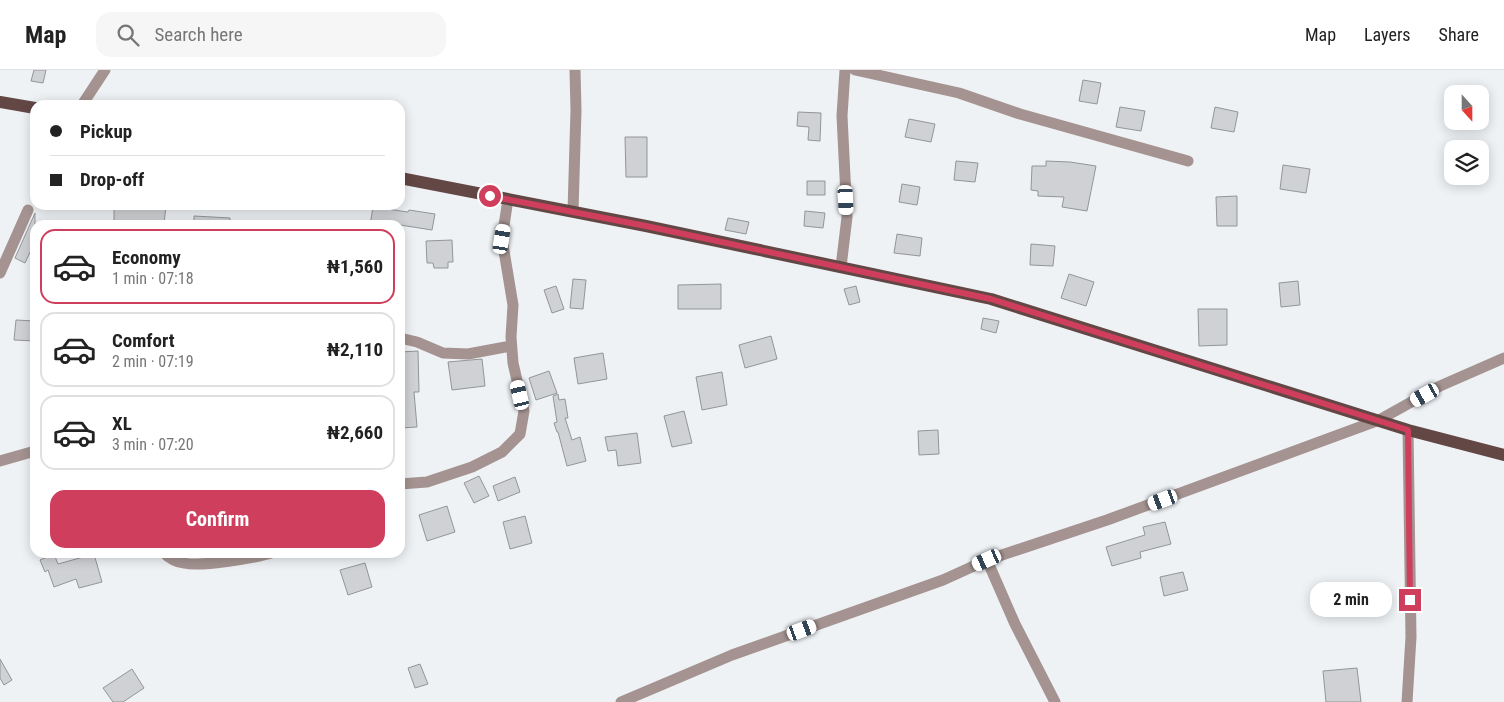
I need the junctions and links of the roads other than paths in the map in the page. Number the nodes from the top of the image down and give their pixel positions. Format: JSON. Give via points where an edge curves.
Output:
{"nodes":[{"id":1,"x":105,"y":70,"type":"edge"},
{"id":2,"x":575,"y":70,"type":"edge"},
{"id":3,"x":845,"y":70,"type":"edge"},
{"id":4,"x":855,"y":70,"type":"edge"},
{"id":5,"x":85,"y":100,"type":"edge"},
{"id":6,"x":0,"y":102,"type":"edge"},
{"id":7,"x":30,"y":107,"type":"edge"},
{"id":8,"x":1188,"y":160,"type":"dead end"},
{"id":9,"x":405,"y":179,"type":"edge"},
{"id":10,"x":508,"y":199,"type":"junction"},
{"id":11,"x":28,"y":210,"type":"dead end"},
{"id":12,"x":573,"y":211,"type":"junction"},
{"id":13,"x":841,"y":267,"type":"junction"},
{"id":14,"x":0,"y":273,"type":"edge"},
{"id":15,"x":405,"y":339,"type":"edge"},
{"id":16,"x":511,"y":346,"type":"junction"},
{"id":17,"x":1504,"y":358,"type":"edge"},
{"id":18,"x":1379,"y":420,"type":"junction"},
{"id":19,"x":1408,"y":430,"type":"junction"},
{"id":20,"x":30,"y":452,"type":"edge"},
{"id":21,"x":1504,"y":455,"type":"edge"},
{"id":22,"x":0,"y":462,"type":"edge"},
{"id":23,"x":405,"y":484,"type":"edge"},
{"id":24,"x":169,"y":558,"type":"edge"},
{"id":25,"x":239,"y":558,"type":"edge"},
{"id":26,"x":987,"y":560,"type":"junction"},
{"id":27,"x":621,"y":702,"type":"edge"},
{"id":28,"x":1055,"y":702,"type":"edge"},
{"id":29,"x":1407,"y":702,"type":"edge"}],
"edges":[{"from":1,"to":5,"type":"street"},
{"from":2,"to":12,"type":"street"},
{"from":3,"to":13,"type":"street","via":[[842,116],[847,217]]},
{"from":4,"to":8,"type":"street","via":[[959,93],[1020,114]]},
{"from":6,"to":7,"type":"main road"},
{"from":9,"to":10,"type":"main road"},
{"from":10,"to":12,"type":"main road"},
{"from":10,"to":16,"type":"street","via":[[502,239],[513,305]]},
{"from":11,"to":14,"type":"street"},
{"from":12,"to":13,"type":"main road"},
{"from":13,"to":18,"type":"main road","via":[[991,299]]},
{"from":15,"to":16,"type":"street","via":[[442,353],[468,354]]},
{"from":16,"to":23,"type":"street","via":[[524,411],[520,434],[502,452],[472,467],[427,482]]},
{"from":17,"to":18,"type":"street","via":[[1440,386]]},
{"from":18,"to":19,"type":"main road"},
{"from":18,"to":26,"type":"street","via":[[1107,520]]},
{"from":19,"to":21,"type":"main road"},
{"from":19,"to":29,"type":"street","via":[[1411,637]]},
{"from":20,"to":22,"type":"street"},
{"from":24,"to":25,"type":"street","via":[[185,564]]},
{"from":26,"to":27,"type":"street","via":[[943,580],[732,655]]},
{"from":26,"to":28,"type":"street"}]}
